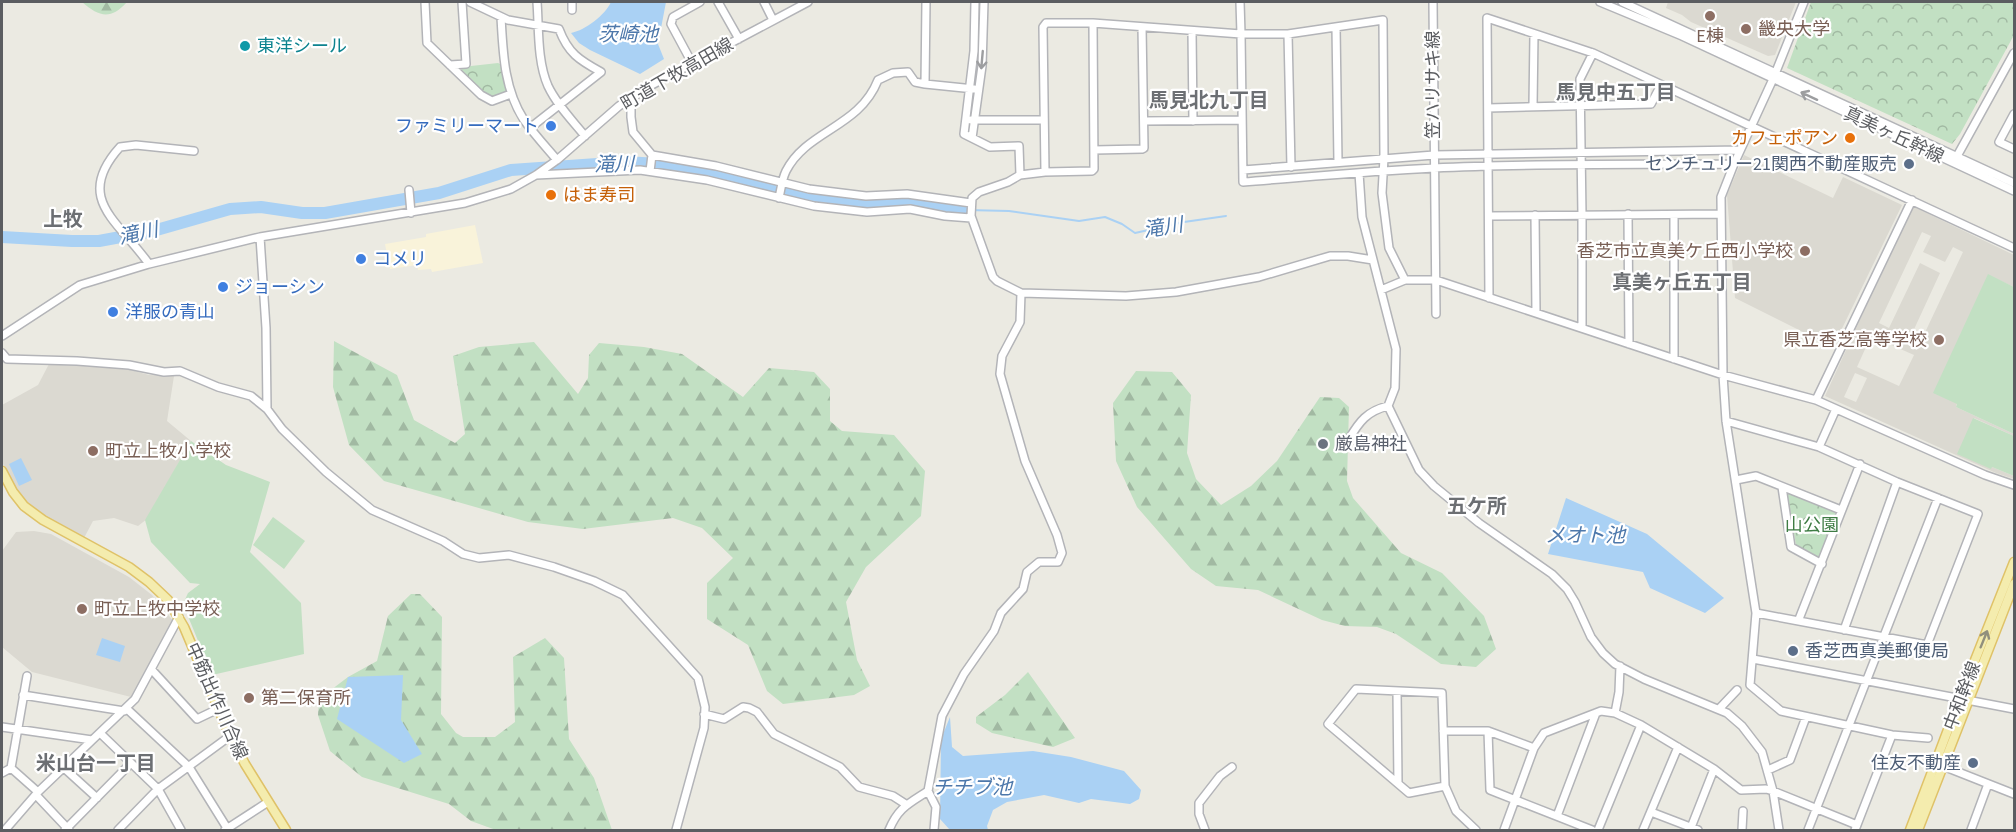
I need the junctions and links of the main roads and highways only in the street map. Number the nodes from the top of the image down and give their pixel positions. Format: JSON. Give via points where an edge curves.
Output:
{"nodes":[{"id":1,"x":2,"y":471,"type":"edge"},
{"id":2,"x":2014,"y":562,"type":"edge"},
{"id":3,"x":2014,"y":584,"type":"edge"},
{"id":4,"x":286,"y":831,"type":"edge"},
{"id":5,"x":1910,"y":831,"type":"edge"},
{"id":6,"x":1918,"y":831,"type":"edge"}],
"edges":[{"from":1,"to":4,"type":"main road","name":"中筋出作川合線","via":[[24,506],[129,567],[168,600],[230,736]]},
{"from":5,"to":2,"type":"main road","name":"中和幹線","one_way":true},
{"from":3,"to":6,"type":"main road","name":"中和幹線"}]}
